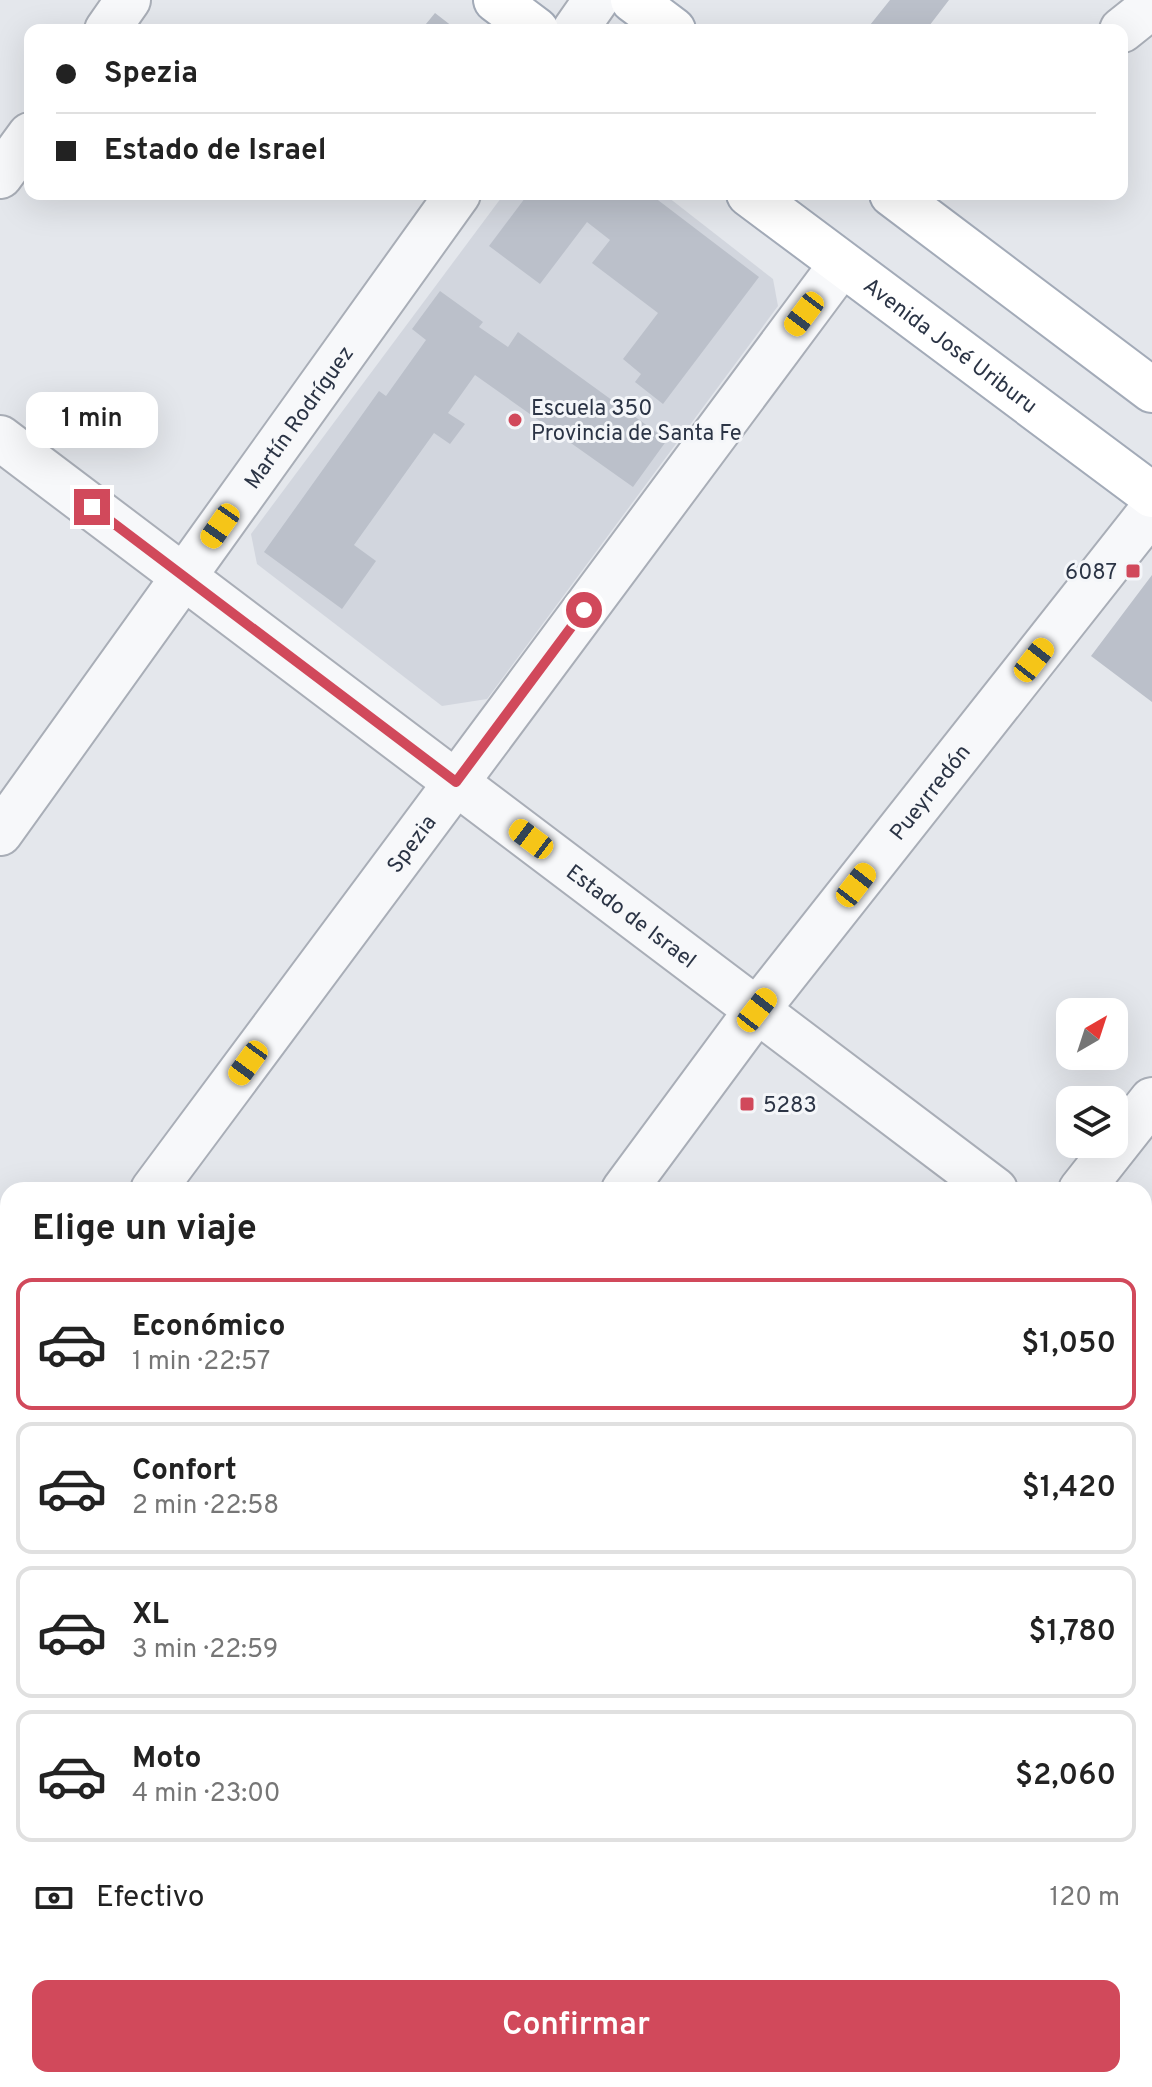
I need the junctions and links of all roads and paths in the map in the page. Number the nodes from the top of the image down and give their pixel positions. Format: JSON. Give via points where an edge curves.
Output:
{"nodes":[{"id":1,"x":128,"y":0,"type":"edge"},
{"id":2,"x":496,"y":0,"type":"edge"},
{"id":3,"x":596,"y":0,"type":"edge"},
{"id":4,"x":633,"y":0,"type":"edge"},
{"id":5,"x":1152,"y":6,"type":"edge"},
{"id":6,"x":111,"y":24,"type":"edge"},
{"id":7,"x":528,"y":24,"type":"edge"},
{"id":8,"x":579,"y":24,"type":"edge"},
{"id":9,"x":665,"y":24,"type":"edge"},
{"id":10,"x":1128,"y":25,"type":"edge"},
{"id":11,"x":24,"y":143,"type":"edge"},
{"id":12,"x":0,"y":176,"type":"edge"},
{"id":13,"x":454,"y":200,"type":"edge"},
{"id":14,"x":757,"y":200,"type":"edge"},
{"id":15,"x":909,"y":200,"type":"edge"},
{"id":16,"x":841,"y":265,"type":"junction"},
{"id":17,"x":1152,"y":390,"type":"edge"},
{"id":18,"x":0,"y":438,"type":"edge"},
{"id":19,"x":1152,"y":495,"type":"edge"},
{"id":20,"x":1152,"y":510,"type":"edge"},
{"id":21,"x":183,"y":577,"type":"junction"},
{"id":22,"x":456,"y":782,"type":"junction"},
{"id":23,"x":0,"y":833,"type":"edge"},
{"id":24,"x":757,"y":1010,"type":"junction"},
{"id":25,"x":1152,"y":1100,"type":"edge"},
{"id":26,"x":159,"y":1182,"type":"edge"},
{"id":27,"x":630,"y":1182,"type":"edge"},
{"id":28,"x":984,"y":1182,"type":"edge"},
{"id":29,"x":1087,"y":1182,"type":"edge"}],
"edges":[{"from":1,"to":6,"type":"street"},
{"from":2,"to":7,"type":"main road"},
{"from":3,"to":8,"type":"street"},
{"from":4,"to":9,"type":"main road"},
{"from":5,"to":10,"type":"street"},
{"from":11,"to":12,"type":"street"},
{"from":13,"to":21,"type":"street","name":"Martín Rodríguez"},
{"from":14,"to":16,"type":"main road","name":"Avenida José Uriburu"},
{"from":15,"to":17,"type":"main road"},
{"from":16,"to":19,"type":"main road","name":"Avenida José Uriburu"},
{"from":16,"to":22,"type":"street","name":"Spezia"},
{"from":18,"to":21,"type":"street","name":"Estado de Israel"},
{"from":20,"to":24,"type":"street","name":"Pueyrredón"},
{"from":21,"to":22,"type":"street","name":"Estado de Israel"},
{"from":21,"to":23,"type":"street","name":"Martín Rodríguez"},
{"from":22,"to":24,"type":"street","name":"Estado de Israel"},
{"from":22,"to":26,"type":"street","name":"Spezia"},
{"from":24,"to":27,"type":"street","name":"Pueyrredón"},
{"from":24,"to":28,"type":"street","name":"Estado de Israel"},
{"from":25,"to":29,"type":"street"}]}
